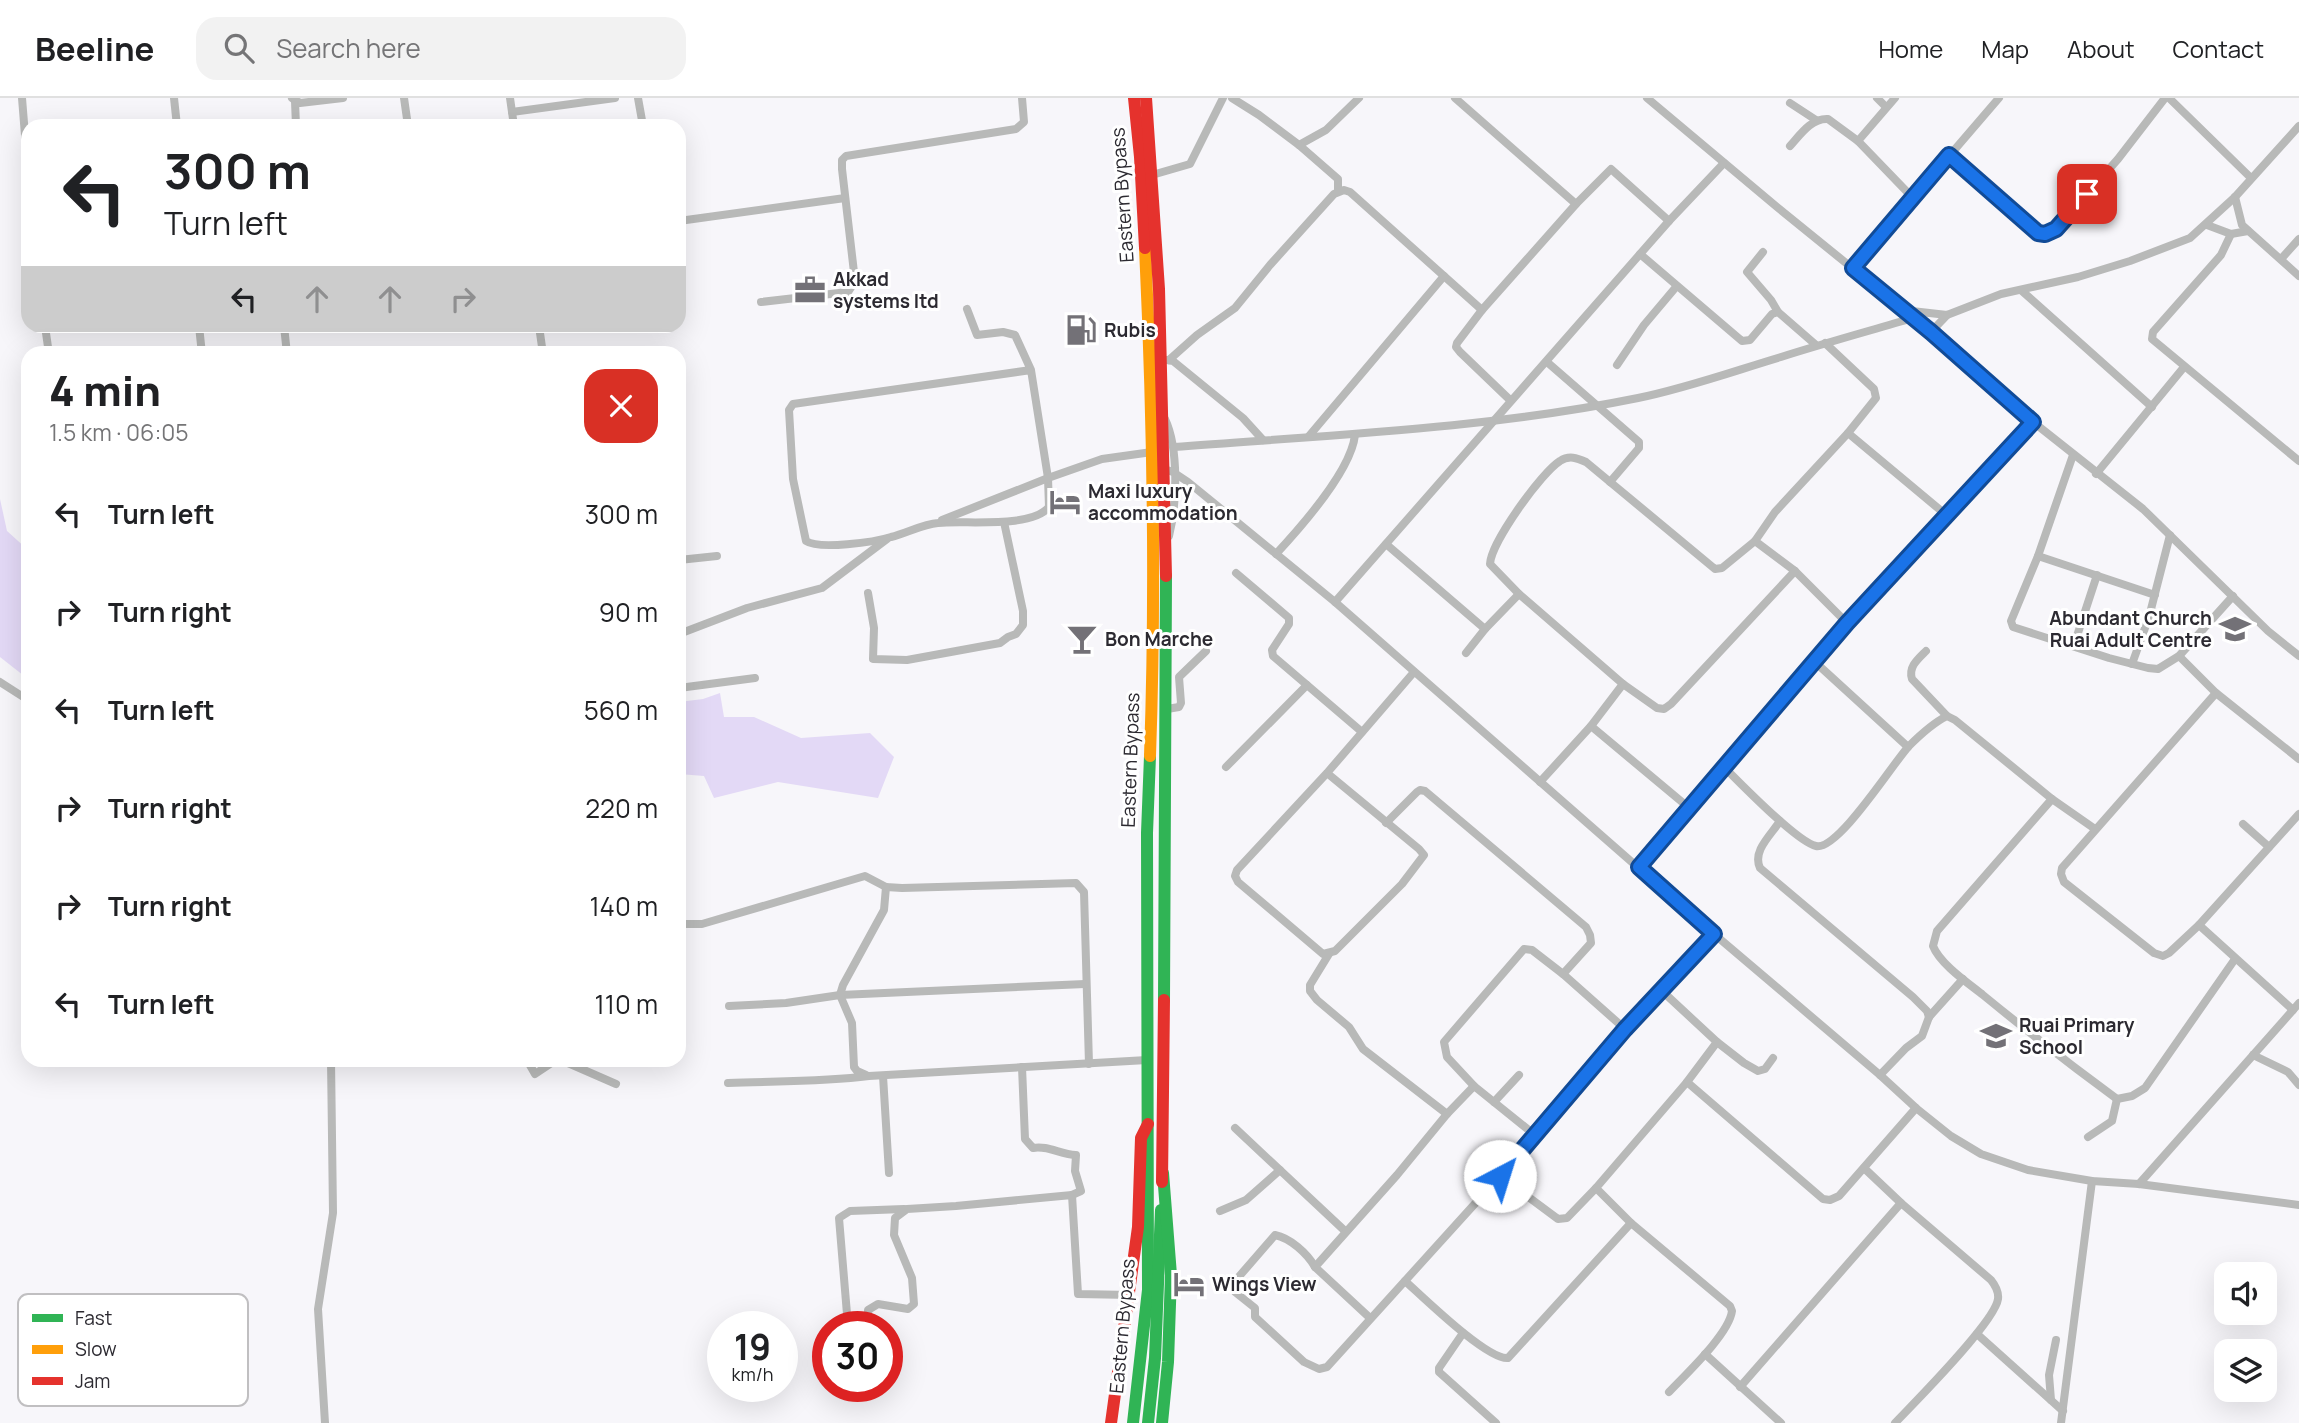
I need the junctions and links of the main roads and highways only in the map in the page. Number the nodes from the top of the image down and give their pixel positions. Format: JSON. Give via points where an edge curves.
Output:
{"nodes":[{"id":1,"x":1134,"y":98,"type":"edge"},
{"id":2,"x":1146,"y":98,"type":"edge"},
{"id":3,"x":1150,"y":753,"type":"junction"},
{"id":4,"x":1166,"y":754,"type":"junction"},
{"id":5,"x":1148,"y":1124,"type":"junction"},
{"id":6,"x":1163,"y":1173,"type":"junction"},
{"id":7,"x":1152,"y":1291,"type":"junction"},
{"id":8,"x":1111,"y":1423,"type":"edge"},
{"id":9,"x":1133,"y":1423,"type":"edge"},
{"id":10,"x":1148,"y":1423,"type":"edge"},
{"id":11,"x":1162,"y":1423,"type":"edge"}],
"edges":[{"from":1,"to":3,"type":"main road","name":"Eastern Bypass","via":[[1152,452]]},
{"from":2,"to":4,"type":"main road","name":"Eastern Bypass","via":[[1169,470]]},
{"from":3,"to":4,"type":"main road"},
{"from":3,"to":5,"type":"main road","name":"Eastern Bypass"},
{"from":4,"to":6,"type":"main road","name":"Eastern Bypass"},
{"from":5,"to":7,"type":"main road","name":"Eastern Bypass"},
{"from":5,"to":8,"type":"main road","via":[[1141,1138],[1138,1227]]},
{"from":6,"to":7,"type":"main road","name":"Eastern Bypass"},
{"from":6,"to":11,"type":"main road","via":[[1171,1275]]},
{"from":7,"to":9,"type":"main road","name":"Eastern Bypass"},
{"from":7,"to":10,"type":"main road","name":"Eastern Bypass","via":[[1155,1357]]}]}
